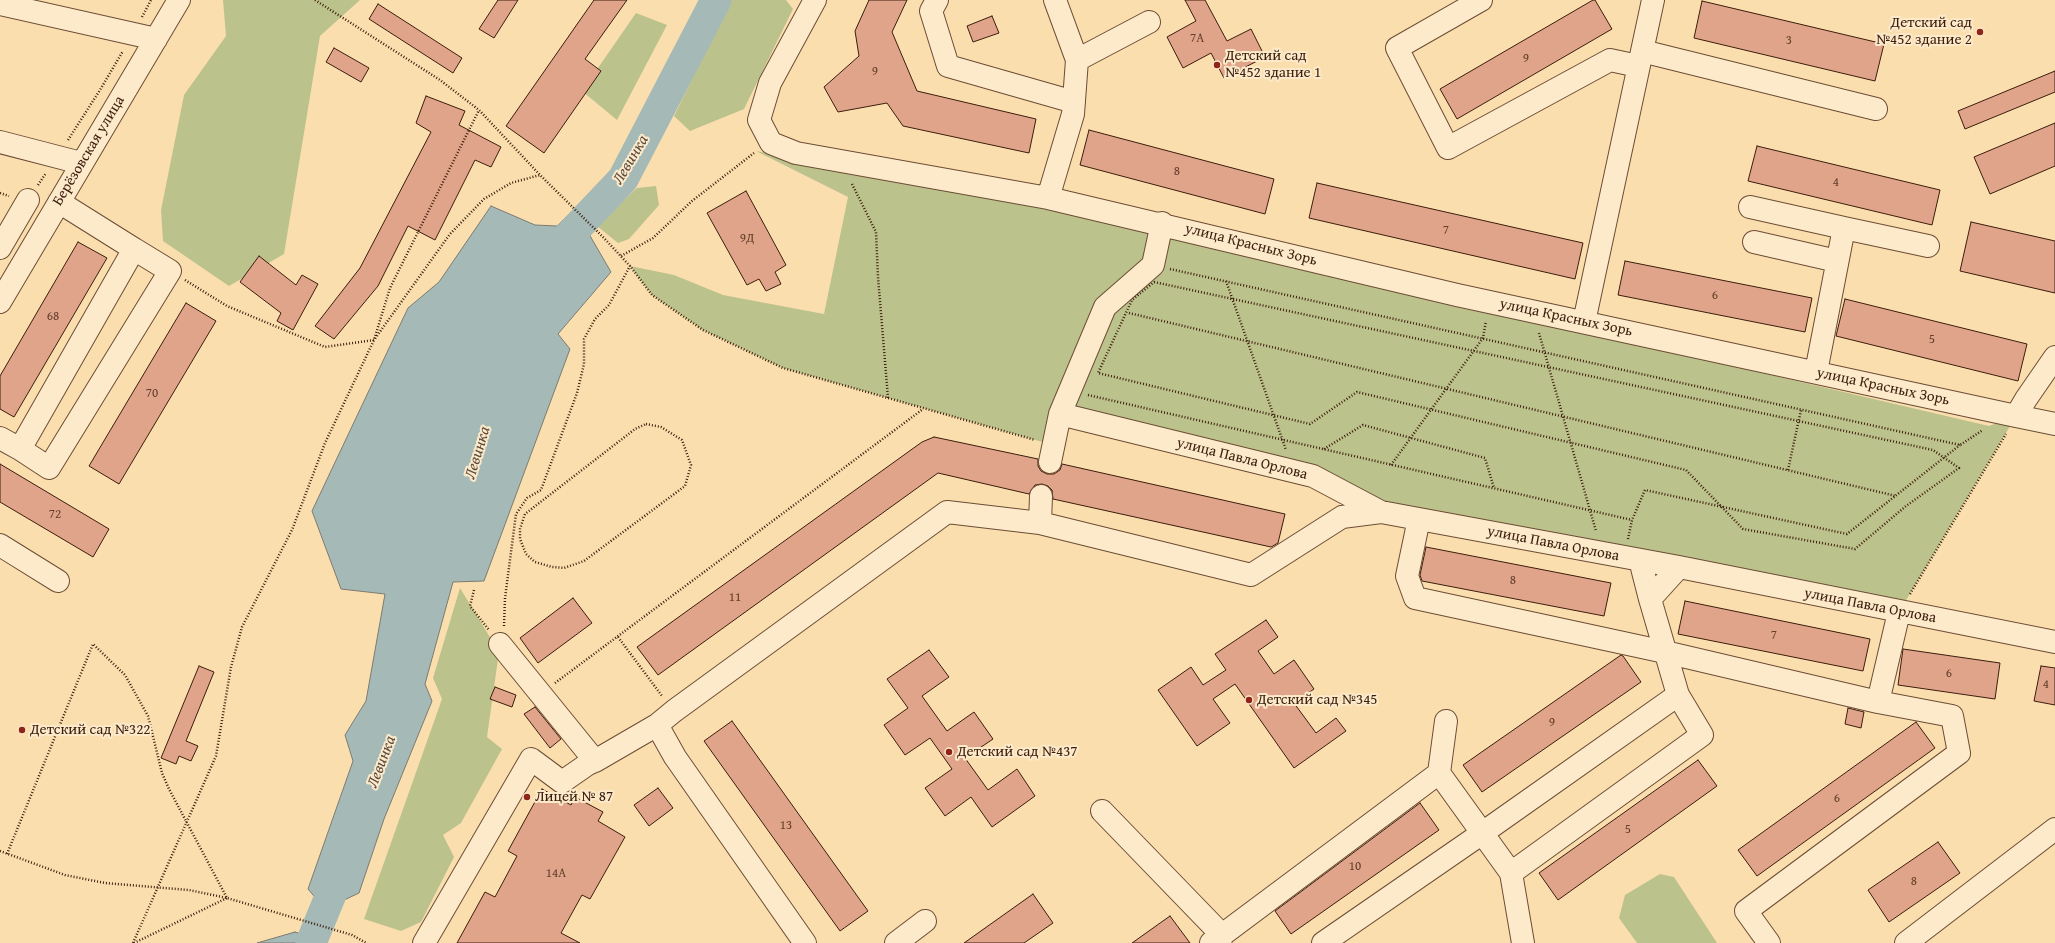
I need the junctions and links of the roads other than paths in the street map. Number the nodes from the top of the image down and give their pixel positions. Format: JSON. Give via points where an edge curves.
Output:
{"nodes":[{"id":1,"x":179,"y":0,"type":"edge"},
{"id":2,"x":814,"y":0,"type":"edge"},
{"id":3,"x":936,"y":0,"type":"edge"},
{"id":4,"x":1055,"y":0,"type":"edge"},
{"id":5,"x":1481,"y":0,"type":"edge"},
{"id":6,"x":1653,"y":0,"type":"edge"},
{"id":7,"x":0,"y":4,"type":"edge"},
{"id":8,"x":1149,"y":22,"type":"dead end"},
{"id":9,"x":156,"y":39,"type":"junction"},
{"id":10,"x":1640,"y":58,"type":"junction"},
{"id":11,"x":1077,"y":60,"type":"junction"},
{"id":12,"x":1074,"y":102,"type":"junction"},
{"id":13,"x":1876,"y":108,"type":"dead end"},
{"id":14,"x":0,"y":142,"type":"edge"},
{"id":15,"x":81,"y":163,"type":"junction"},
{"id":16,"x":1048,"y":198,"type":"junction"},
{"id":17,"x":28,"y":200,"type":"road end"},
{"id":18,"x":59,"y":202,"type":"junction"},
{"id":19,"x":1750,"y":207,"type":"dead end"},
{"id":20,"x":1162,"y":223,"type":"junction"},
{"id":21,"x":1844,"y":228,"type":"junction"},
{"id":22,"x":1754,"y":242,"type":"dead end"},
{"id":23,"x":1928,"y":246,"type":"dead end"},
{"id":24,"x":0,"y":248,"type":"edge"},
{"id":25,"x":134,"y":250,"type":"junction"},
{"id":26,"x":1837,"y":260,"type":"junction"},
{"id":27,"x":0,"y":302,"type":"edge"},
{"id":28,"x":1584,"y":322,"type":"junction"},
{"id":29,"x":2055,"y":357,"type":"edge"},
{"id":30,"x":1816,"y":372,"type":"junction"},
{"id":31,"x":1060,"y":414,"type":"junction"},
{"id":32,"x":2016,"y":416,"type":"junction"},
{"id":33,"x":2055,"y":424,"type":"edge"},
{"id":34,"x":0,"y":438,"type":"edge"},
{"id":35,"x":20,"y":449,"type":"junction"},
{"id":36,"x":1051,"y":453,"type":"road end"},
{"id":37,"x":1041,"y":496,"type":"dead end"},
{"id":38,"x":1381,"y":512,"type":"junction"},
{"id":39,"x":1419,"y":519,"type":"junction"},
{"id":40,"x":1040,"y":523,"type":"junction"},
{"id":41,"x":0,"y":545,"type":"edge"},
{"id":42,"x":1640,"y":560,"type":"junction"},
{"id":43,"x":1679,"y":568,"type":"junction"},
{"id":44,"x":58,"y":581,"type":"dead end"},
{"id":45,"x":1650,"y":599,"type":"junction"},
{"id":46,"x":1899,"y":612,"type":"junction"},
{"id":47,"x":2055,"y":642,"type":"edge"},
{"id":48,"x":500,"y":644,"type":"road end"},
{"id":49,"x":1665,"y":652,"type":"junction"},
{"id":50,"x":1678,"y":695,"type":"junction"},
{"id":51,"x":1878,"y":702,"type":"junction"},
{"id":52,"x":1446,"y":721,"type":"dead end"},
{"id":53,"x":657,"y":725,"type":"junction"},
{"id":54,"x":595,"y":761,"type":"junction"},
{"id":55,"x":1439,"y":773,"type":"junction"},
{"id":56,"x":1102,"y":811,"type":"dead end"},
{"id":57,"x":2055,"y":829,"type":"edge"},
{"id":58,"x":1481,"y":834,"type":"junction"},
{"id":59,"x":1511,"y":873,"type":"junction"},
{"id":60,"x":925,"y":920,"type":"dead end"},
{"id":61,"x":1218,"y":940,"type":"edge"},
{"id":62,"x":424,"y":943,"type":"edge"},
{"id":63,"x":805,"y":943,"type":"edge"},
{"id":64,"x":896,"y":943,"type":"edge"},
{"id":65,"x":1323,"y":943,"type":"edge"},
{"id":66,"x":1523,"y":943,"type":"edge"},
{"id":67,"x":1769,"y":943,"type":"edge"},
{"id":68,"x":1906,"y":943,"type":"edge"}],
"edges":[{"from":1,"to":9,"type":"street","name":"Берёзовская улица"},
{"from":2,"to":16,"type":"street","name":"улица Красных Зорь","via":[[770,83],[759,120],[771,143],[796,153]]},
{"from":3,"to":12,"type":"street","via":[[931,11],[948,66]]},
{"from":4,"to":11,"type":"street"},
{"from":5,"to":10,"type":"street","via":[[1397,48],[1448,148],[1610,60]]},
{"from":6,"to":10,"type":"street"},
{"from":7,"to":9,"type":"street"},
{"from":8,"to":11,"type":"street"},
{"from":9,"to":15,"type":"street","name":"Берёзовская улица"},
{"from":10,"to":13,"type":"street"},
{"from":10,"to":28,"type":"street"},
{"from":11,"to":12,"type":"street"},
{"from":12,"to":16,"type":"street","via":[[1074,114]]},
{"from":14,"to":15,"type":"street"},
{"from":15,"to":18,"type":"street","name":"Берёзовская улица"},
{"from":16,"to":20,"type":"street","name":"улица Красных Зорь"},
{"from":17,"to":24,"type":"street"},
{"from":18,"to":25,"type":"street"},
{"from":18,"to":27,"type":"street","name":"Берёзовская улица"},
{"from":19,"to":21,"type":"street"},
{"from":20,"to":28,"type":"street","name":"улица Красных Зорь","via":[[1457,295]]},
{"from":20,"to":31,"type":"street","via":[[1153,265],[1105,307]]},
{"from":21,"to":23,"type":"street"},
{"from":21,"to":26,"type":"street"},
{"from":22,"to":26,"type":"street"},
{"from":25,"to":35,"type":"street"},
{"from":25,"to":35,"type":"street","via":[[170,271],[50,468]]},
{"from":26,"to":30,"type":"street"},
{"from":28,"to":30,"type":"street","name":"улица Красных Зорь"},
{"from":29,"to":32,"type":"street"},
{"from":30,"to":32,"type":"street","name":"улица Красных Зорь"},
{"from":31,"to":36,"type":"street"},
{"from":31,"to":38,"type":"street","name":"улица Павла Орлова","via":[[1313,476]]},
{"from":32,"to":33,"type":"street","name":"улица Красных Зорь"},
{"from":34,"to":35,"type":"street"},
{"from":37,"to":40,"type":"street"},
{"from":38,"to":39,"type":"street","name":"улица Павла Орлова"},
{"from":38,"to":40,"type":"street","via":[[1342,517],[1251,574]]},
{"from":39,"to":42,"type":"street","name":"улица Павла Орлова"},
{"from":39,"to":49,"type":"street","via":[[1407,576],[1415,598]]},
{"from":40,"to":53,"type":"street","via":[[946,512]]},
{"from":41,"to":44,"type":"street"},
{"from":42,"to":43,"type":"street","name":"улица Павла Орлова"},
{"from":42,"to":45,"type":"street"},
{"from":43,"to":45,"type":"street"},
{"from":43,"to":46,"type":"street","name":"улица Павла Орлова"},
{"from":45,"to":49,"type":"street"},
{"from":46,"to":47,"type":"street","name":"улица Павла Орлова"},
{"from":46,"to":51,"type":"street"},
{"from":48,"to":54,"type":"street"},
{"from":49,"to":50,"type":"street"},
{"from":49,"to":51,"type":"street"},
{"from":50,"to":58,"type":"street"},
{"from":50,"to":59,"type":"street","via":[[1702,735]]},
{"from":51,"to":67,"type":"street","via":[[1952,716],[1959,753],[1746,911]]},
{"from":52,"to":55,"type":"street"},
{"from":53,"to":54,"type":"street"},
{"from":53,"to":63,"type":"street","via":[[675,757]]},
{"from":54,"to":62,"type":"street","via":[[562,782],[531,759]]},
{"from":55,"to":58,"type":"street"},
{"from":55,"to":61,"type":"street"},
{"from":56,"to":61,"type":"street"},
{"from":57,"to":68,"type":"street"},
{"from":58,"to":59,"type":"street"},
{"from":58,"to":65,"type":"street"},
{"from":59,"to":66,"type":"street"},
{"from":60,"to":64,"type":"street"}]}
